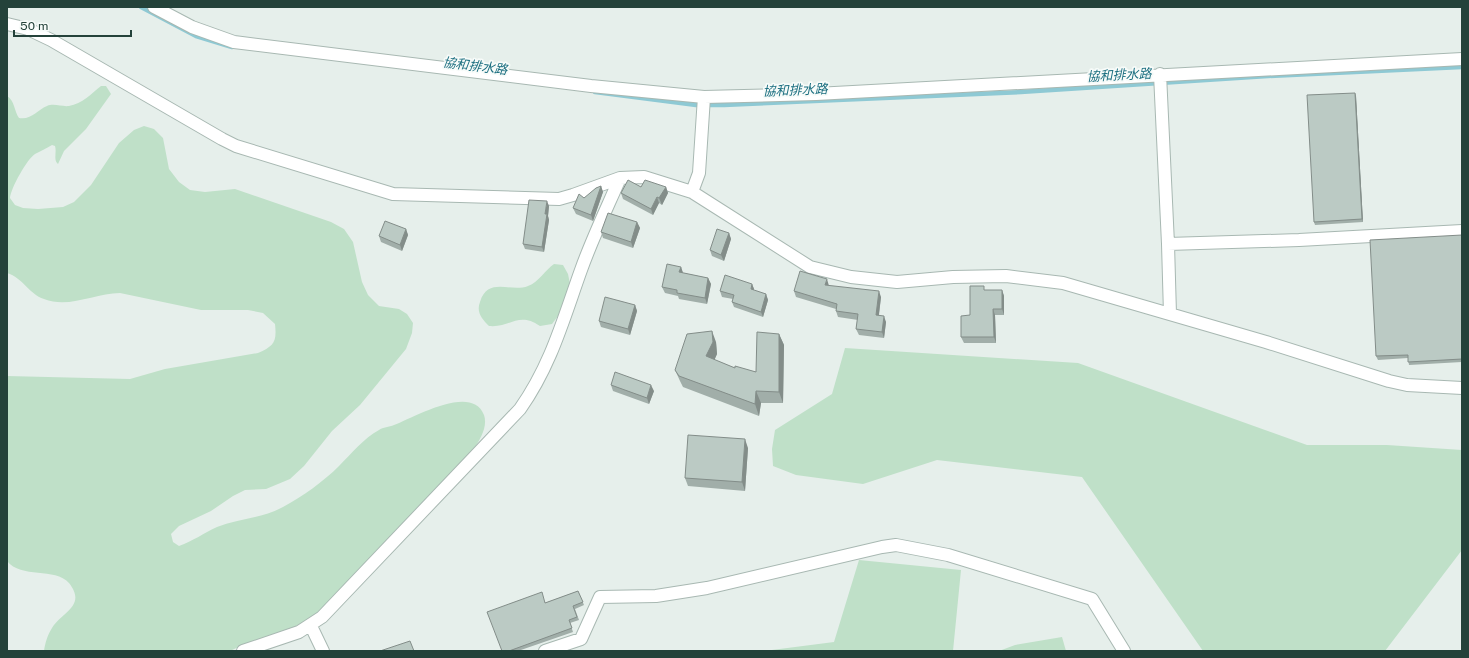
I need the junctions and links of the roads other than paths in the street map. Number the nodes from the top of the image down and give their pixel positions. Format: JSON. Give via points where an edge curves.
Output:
{"nodes":[{"id":1,"x":154,"y":7,"type":"edge"},
{"id":2,"x":7,"y":24,"type":"edge"},
{"id":3,"x":1462,"y":59,"type":"edge"},
{"id":4,"x":1160,"y":81,"type":"junction"},
{"id":5,"x":704,"y":99,"type":"junction"},
{"id":6,"x":620,"y":178,"type":"junction"},
{"id":7,"x":692,"y":192,"type":"junction"},
{"id":8,"x":1462,"y":231,"type":"edge"},
{"id":9,"x":1168,"y":244,"type":"junction"},
{"id":10,"x":1170,"y":314,"type":"junction"},
{"id":11,"x":1462,"y":388,"type":"edge"},
{"id":12,"x":311,"y":626,"type":"junction"},
{"id":13,"x":243,"y":651,"type":"edge"},
{"id":14,"x":323,"y":651,"type":"edge"},
{"id":15,"x":544,"y":651,"type":"edge"},
{"id":16,"x":1124,"y":651,"type":"edge"}],
"edges":[{"from":1,"to":5,"type":"street","via":[[192,27],[234,42]]},
{"from":2,"to":6,"type":"street","via":[[28,29],[50,40],[229,143],[393,194],[559,199]]},
{"from":3,"to":4,"type":"street"},
{"from":4,"to":5,"type":"street"},
{"from":4,"to":9,"type":"street"},
{"from":5,"to":7,"type":"street","via":[[699,173]]},
{"from":6,"to":7,"type":"street","via":[[644,176]]},
{"from":6,"to":12,"type":"street","via":[[581,268],[552,354],[532,392],[520,409]]},
{"from":7,"to":10,"type":"street","via":[[810,267],[851,277],[897,282],[1006,276],[1063,283]]},
{"from":8,"to":9,"type":"street"},
{"from":9,"to":10,"type":"street"},
{"from":10,"to":11,"type":"street","via":[[1389,381],[1407,385]]},
{"from":12,"to":13,"type":"street"},
{"from":12,"to":14,"type":"street"},
{"from":15,"to":16,"type":"street","via":[[581,639],[600,597],[656,596],[707,588],[896,545],[948,555],[1092,599]]}]}
